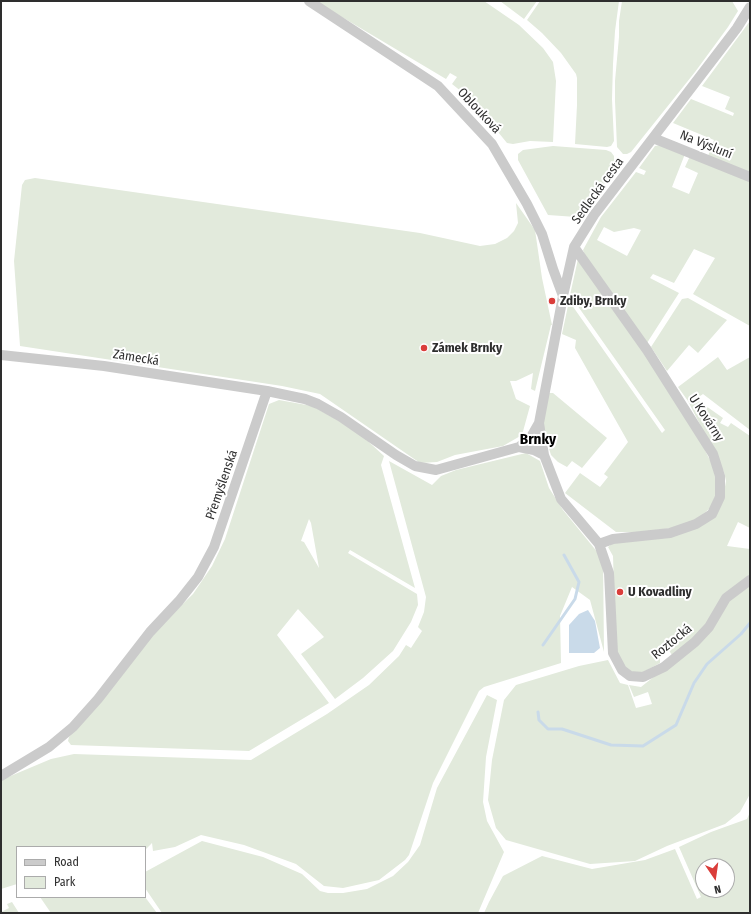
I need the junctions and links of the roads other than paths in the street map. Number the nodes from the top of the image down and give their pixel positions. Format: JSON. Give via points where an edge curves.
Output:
{"nodes":[{"id":1,"x":309,"y":1,"type":"edge"},
{"id":2,"x":750,"y":7,"type":"edge"},
{"id":3,"x":653,"y":138,"type":"junction"},
{"id":4,"x":750,"y":177,"type":"edge"},
{"id":5,"x":574,"y":248,"type":"junction"},
{"id":6,"x":563,"y":296,"type":"junction"},
{"id":7,"x":1,"y":355,"type":"edge"},
{"id":8,"x":267,"y":391,"type":"junction"},
{"id":9,"x":539,"y":423,"type":"junction"},
{"id":10,"x":519,"y":447,"type":"junction"},
{"id":11,"x":544,"y":455,"type":"junction"},
{"id":12,"x":599,"y":544,"type":"junction"},
{"id":13,"x":750,"y":580,"type":"edge"},
{"id":14,"x":1,"y":776,"type":"edge"}],
"edges":[{"from":1,"to":6,"type":"street","name":"Oblouková","via":[[438,86],[492,144],[542,234]]},
{"from":2,"to":3,"type":"street","name":"Sedlecká cesta","via":[[737,28]]},
{"from":3,"to":4,"type":"street","name":"Na Výsluní"},
{"from":3,"to":5,"type":"street","name":"Sedlecká cesta","via":[[594,215]]},
{"from":5,"to":6,"type":"street","name":"Sedlecká cesta"},
{"from":5,"to":12,"type":"street","name":"U Kovárny","via":[[651,356],[713,454],[720,476],[720,497],[712,514],[696,524],[670,533],[613,539]]},
{"from":6,"to":9,"type":"street","name":"Sedlecká cesta"},
{"from":7,"to":8,"type":"street","name":"Zámecká","via":[[104,366]]},
{"from":8,"to":10,"type":"street","via":[[318,404],[415,466],[436,470]]},
{"from":8,"to":14,"type":"street","name":"Přemyšlenská","via":[[214,547],[198,577],[72,727],[49,747]]},
{"from":9,"to":10,"type":"street","via":[[531,437]]},
{"from":9,"to":11,"type":"street"},
{"from":10,"to":11,"type":"street"},
{"from":11,"to":12,"type":"street","via":[[561,499]]},
{"from":12,"to":13,"type":"street","name":"Roztocká","via":[[609,573],[613,653],[622,670],[630,676],[643,677],[664,667],[695,642],[709,627],[726,598]]}]}
